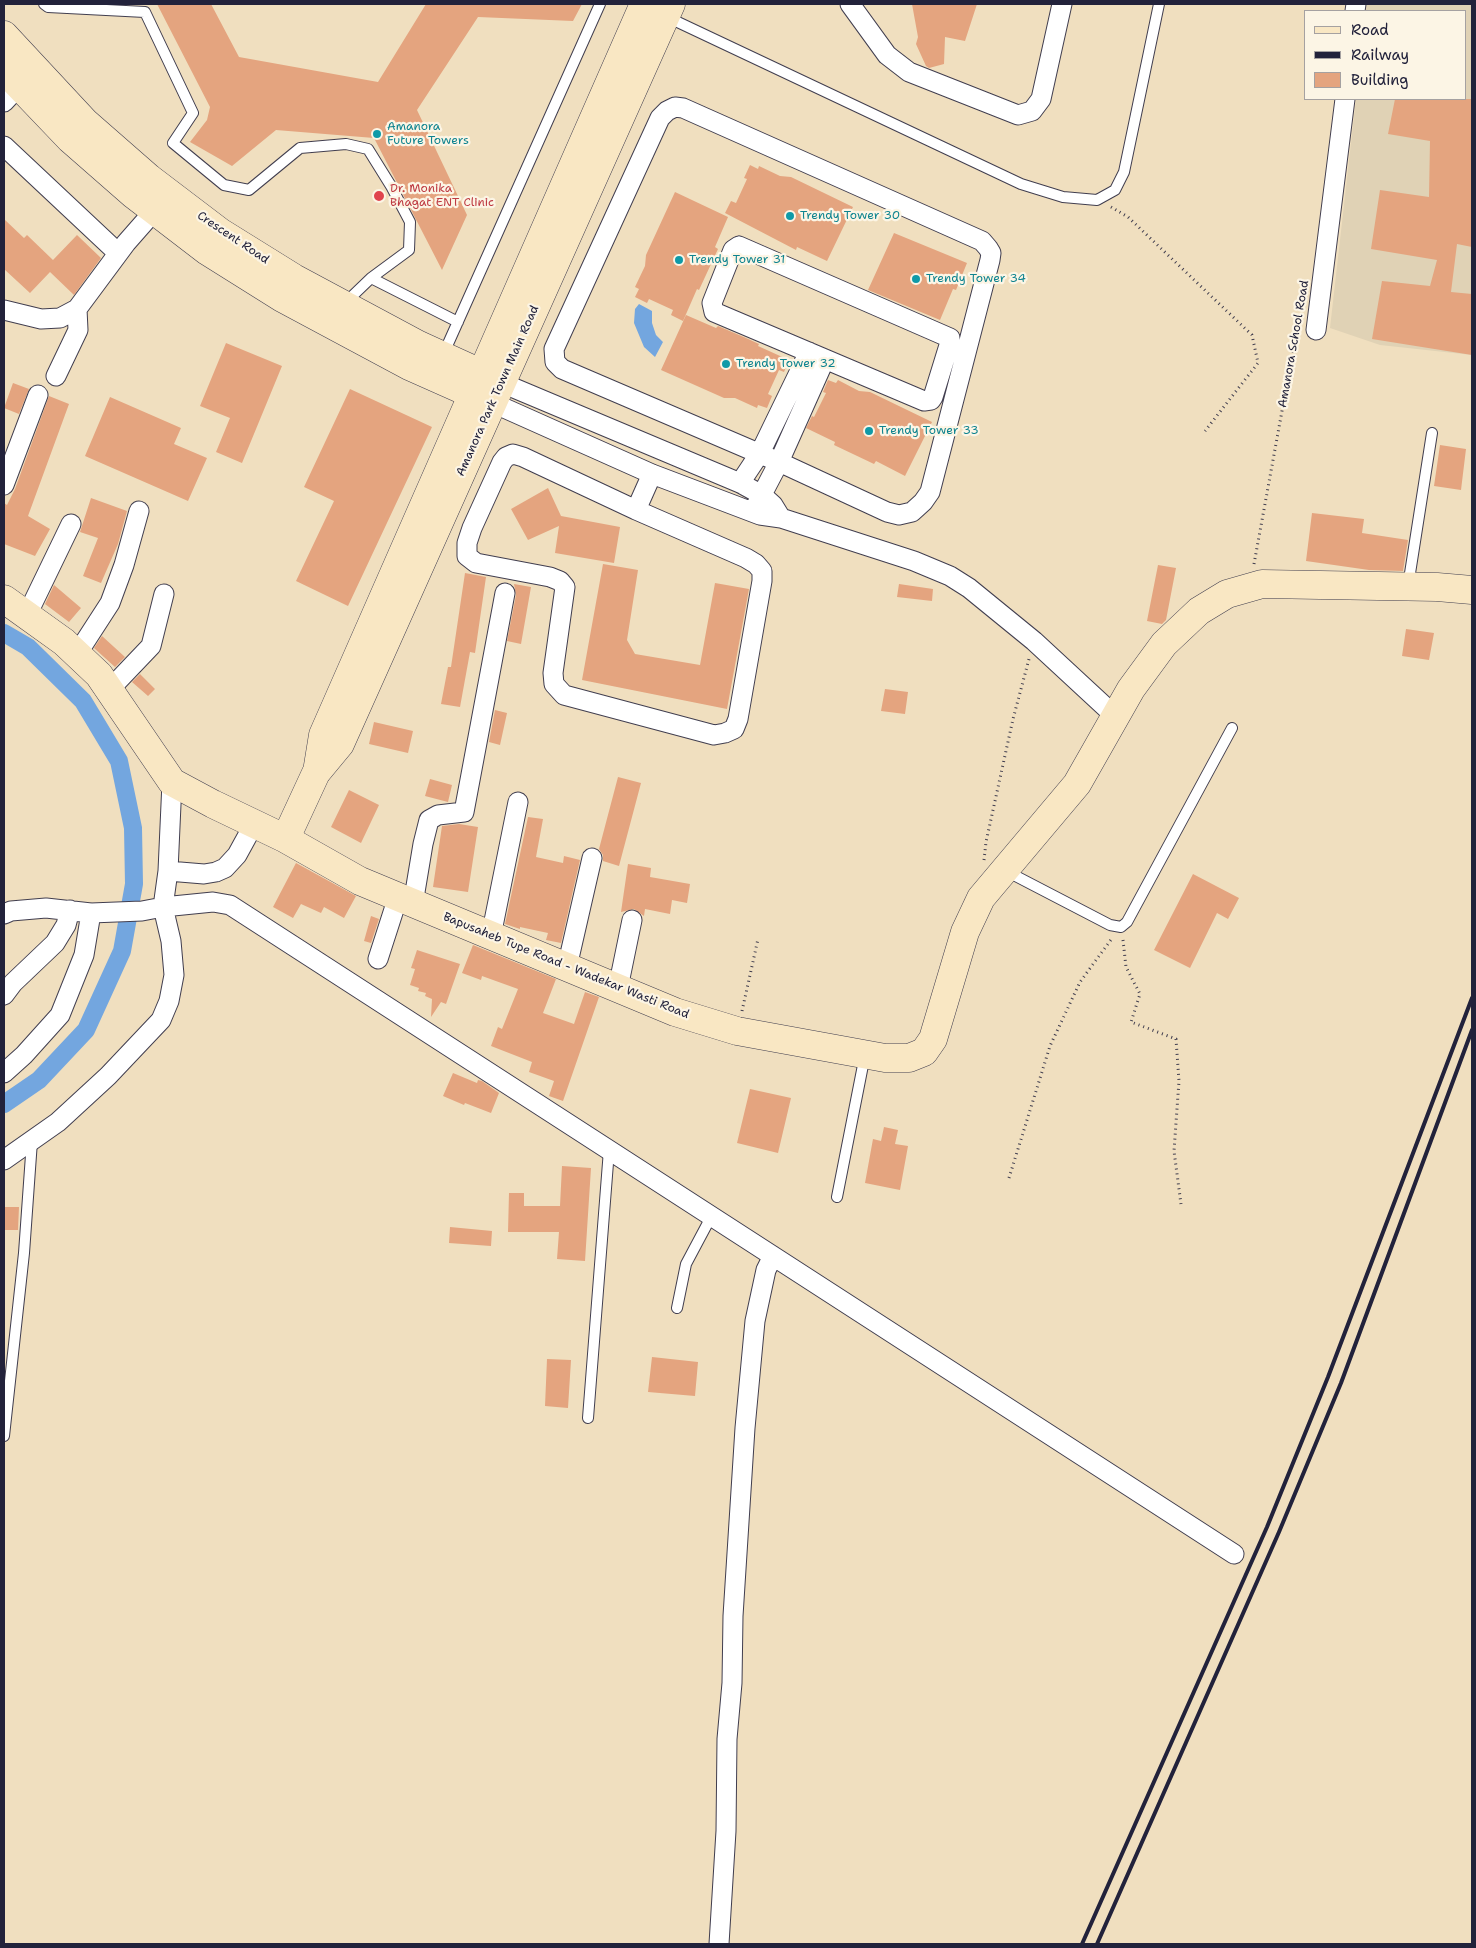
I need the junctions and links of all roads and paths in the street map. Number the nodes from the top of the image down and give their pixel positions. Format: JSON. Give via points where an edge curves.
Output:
{"nodes":[{"id":1,"x":44,"y":4,"type":"edge"},
{"id":2,"x":600,"y":4,"type":"edge"},
{"id":3,"x":850,"y":4,"type":"edge"},
{"id":4,"x":1062,"y":4,"type":"edge"},
{"id":5,"x":1159,"y":4,"type":"edge"},
{"id":6,"x":655,"y":9,"type":"edge"},
{"id":7,"x":5,"y":40,"type":"edge"},
{"id":8,"x":9,"y":86,"type":"edge"},
{"id":9,"x":1344,"y":100,"type":"edge"},
{"id":10,"x":4,"y":146,"type":"edge"},
{"id":11,"x":1097,"y":200,"type":"junction"},
{"id":12,"x":162,"y":202,"type":"junction"},
{"id":13,"x":118,"y":253,"type":"junction"},
{"id":14,"x":371,"y":278,"type":"junction"},
{"id":15,"x":77,"y":309,"type":"junction"},
{"id":16,"x":4,"y":310,"type":"edge"},
{"id":17,"x":337,"y":314,"type":"junction"},
{"id":18,"x":458,"y":322,"type":"junction"},
{"id":19,"x":1298,"y":323,"type":"dead end"},
{"id":20,"x":1316,"y":330,"type":"dead end"},
{"id":21,"x":817,"y":355,"type":"junction"},
{"id":22,"x":443,"y":356,"type":"junction"},
{"id":23,"x":56,"y":376,"type":"dead end"},
{"id":24,"x":488,"y":388,"type":"junction"},
{"id":25,"x":38,"y":396,"type":"dead end"},
{"id":26,"x":1205,"y":432,"type":"dead end"},
{"id":27,"x":1432,"y":433,"type":"dead end"},
{"id":28,"x":760,"y":453,"type":"junction"},
{"id":29,"x":779,"y":462,"type":"junction"},
{"id":30,"x":652,"y":474,"type":"junction"},
{"id":31,"x":740,"y":483,"type":"junction"},
{"id":32,"x":4,"y":486,"type":"edge"},
{"id":33,"x":762,"y":494,"type":"junction"},
{"id":34,"x":636,"y":510,"type":"junction"},
{"id":35,"x":139,"y":511,"type":"dead end"},
{"id":36,"x":752,"y":512,"type":"junction"},
{"id":37,"x":781,"y":518,"type":"junction"},
{"id":38,"x":71,"y":524,"type":"dead end"},
{"id":39,"x":1250,"y":587,"type":"junction"},
{"id":40,"x":1408,"y":587,"type":"junction"},
{"id":41,"x":1472,"y":590,"type":"edge"},
{"id":42,"x":505,"y":593,"type":"dead end"},
{"id":43,"x":164,"y":594,"type":"dead end"},
{"id":44,"x":4,"y":599,"type":"edge"},
{"id":45,"x":27,"y":616,"type":"junction"},
{"id":46,"x":1034,"y":641,"type":"junction"},
{"id":47,"x":78,"y":654,"type":"junction"},
{"id":48,"x":110,"y":690,"type":"junction"},
{"id":49,"x":1115,"y":716,"type":"junction"},
{"id":50,"x":1232,"y":728,"type":"dead end"},
{"id":51,"x":172,"y":782,"type":"junction"},
{"id":52,"x":518,"y":802,"type":"dead end"},
{"id":53,"x":254,"y":824,"type":"junction"},
{"id":54,"x":284,"y":838,"type":"junction"},
{"id":55,"x":592,"y":858,"type":"dead end"},
{"id":56,"x":994,"y":865,"type":"junction"},
{"id":57,"x":168,"y":871,"type":"junction"},
{"id":58,"x":406,"y":901,"type":"junction"},
{"id":59,"x":163,"y":907,"type":"junction"},
{"id":60,"x":70,"y":910,"type":"junction"},
{"id":61,"x":91,"y":913,"type":"junction"},
{"id":62,"x":4,"y":914,"type":"edge"},
{"id":63,"x":632,"y":920,"type":"dead end"},
{"id":64,"x":1121,"y":927,"type":"junction"},
{"id":65,"x":491,"y":936,"type":"junction"},
{"id":66,"x":758,"y":939,"type":"dead end"},
{"id":67,"x":378,"y":959,"type":"dead end"},
{"id":68,"x":567,"y":967,"type":"junction"},
{"id":69,"x":618,"y":988,"type":"junction"},
{"id":70,"x":4,"y":995,"type":"edge"},
{"id":71,"x":738,"y":1031,"type":"junction"},
{"id":72,"x":865,"y":1054,"type":"junction"},
{"id":73,"x":4,"y":1073,"type":"edge"},
{"id":74,"x":32,"y":1140,"type":"junction"},
{"id":75,"x":609,"y":1150,"type":"junction"},
{"id":76,"x":4,"y":1160,"type":"edge"},
{"id":77,"x":1009,"y":1178,"type":"dead end"},
{"id":78,"x":837,"y":1197,"type":"dead end"},
{"id":79,"x":1181,"y":1204,"type":"dead end"},
{"id":80,"x":711,"y":1217,"type":"junction"},
{"id":81,"x":773,"y":1256,"type":"junction"},
{"id":82,"x":677,"y":1308,"type":"dead end"},
{"id":83,"x":588,"y":1418,"type":"dead end"},
{"id":84,"x":4,"y":1436,"type":"edge"},
{"id":85,"x":1234,"y":1554,"type":"dead end"},
{"id":86,"x":719,"y":1944,"type":"edge"}],
"edges":[{"from":1,"to":14,"type":"lane","via":[[48,7],[145,12],[193,114],[173,143],[224,185],[249,190],[300,148],[346,144],[368,149],[410,222],[409,250]]},
{"from":2,"to":18,"type":"lane"},
{"from":3,"to":4,"type":"street","via":[[888,55],[909,72],[1018,115],[1032,111],[1041,99]]},
{"from":5,"to":11,"type":"lane","via":[[1124,172],[1115,190]]},
{"from":6,"to":11,"type":"lane","via":[[1021,184],[1063,197]]},
{"from":6,"to":24,"type":"street","name":"Amanora Park Town Main Road"},
{"from":7,"to":12,"type":"street","name":"Crescent Road"},
{"from":8,"to":12,"type":"street","name":"Crescent Road","via":[[70,139]]},
{"from":9,"to":20,"type":"street","name":"Amanora School Road"},
{"from":10,"to":13,"type":"street"},
{"from":11,"to":26,"type":"path","via":[[1128,217],[1252,335],[1258,364]]},
{"from":12,"to":13,"type":"street"},
{"from":12,"to":17,"type":"street","name":"Crescent Road","via":[[220,232],[294,278]]},
{"from":13,"to":15,"type":"street"},
{"from":14,"to":17,"type":"lane"},
{"from":14,"to":18,"type":"lane"},
{"from":15,"to":16,"type":"street","via":[[60,318],[42,319]]},
{"from":15,"to":23,"type":"street","via":[[78,330]]},
{"from":17,"to":22,"type":"street","name":"Crescent Road"},
{"from":17,"to":24,"type":"street","name":"Crescent Road","via":[[409,366]]},
{"from":18,"to":22,"type":"lane"},
{"from":19,"to":39,"type":"path","name":"Amanora School Road"},
{"from":21,"to":21,"type":"street","via":[[924,401],[933,397],[950,340],[742,247],[733,250],[712,303],[714,312]]},
{"from":21,"to":28,"type":"street"},
{"from":21,"to":29,"type":"street"},
{"from":22,"to":24,"type":"street","name":"Crescent Road"},
{"from":24,"to":30,"type":"street"},
{"from":24,"to":31,"type":"street"},
{"from":24,"to":54,"type":"street","name":"Amanora Park Town Main Road","via":[[382,625],[340,744],[316,773]]},
{"from":25,"to":32,"type":"street"},
{"from":27,"to":40,"type":"lane"},
{"from":28,"to":29,"type":"street"},
{"from":28,"to":29,"type":"street","via":[[562,369],[555,362],[554,349],[660,118],[675,107],[982,242],[991,253],[930,492],[923,502],[912,512],[899,516]]},
{"from":28,"to":31,"type":"street"},
{"from":29,"to":33,"type":"street"},
{"from":30,"to":34,"type":"street"},
{"from":30,"to":36,"type":"street"},
{"from":31,"to":33,"type":"street"},
{"from":33,"to":36,"type":"street"},
{"from":33,"to":37,"type":"street"},
{"from":34,"to":34,"type":"street","via":[[513,454],[506,457],[498,470],[472,528],[467,543],[468,556],[476,563],[550,577],[565,587],[553,673],[558,690],[714,736],[725,733],[734,728],[738,719],[762,571],[746,558]]},
{"from":35,"to":47,"type":"street","via":[[110,603]]},
{"from":36,"to":37,"type":"street"},
{"from":37,"to":46,"type":"street","via":[[914,561],[950,576]]},
{"from":38,"to":45,"type":"street"},
{"from":39,"to":40,"type":"street","name":"Bapusaheb Tupe Road - Wadekar Wasti Road","via":[[1273,584]]},
{"from":39,"to":49,"type":"street","name":"Bapusaheb Tupe Road - Wadekar Wasti Road","via":[[1227,594],[1199,611],[1164,644]]},
{"from":40,"to":41,"type":"street","name":"Bapusaheb Tupe Road - Wadekar Wasti Road"},
{"from":42,"to":58,"type":"street","via":[[464,812],[438,814],[429,820]]},
{"from":43,"to":48,"type":"street","via":[[151,646]]},
{"from":44,"to":45,"type":"street"},
{"from":45,"to":47,"type":"street"},
{"from":46,"to":49,"type":"street"},
{"from":46,"to":56,"type":"path","via":[[986,842]]},
{"from":47,"to":48,"type":"street"},
{"from":48,"to":51,"type":"street"},
{"from":49,"to":56,"type":"street","name":"Bapusaheb Tupe Road - Wadekar Wasti Road","via":[[1077,784]]},
{"from":50,"to":64,"type":"lane","via":[[1128,922]]},
{"from":51,"to":53,"type":"street","name":"Bapusaheb Tupe Road - Wadekar Wasti Road"},
{"from":51,"to":57,"type":"street"},
{"from":52,"to":65,"type":"street"},
{"from":53,"to":54,"type":"street","name":"Bapusaheb Tupe Road - Wadekar Wasti Road"},
{"from":53,"to":57,"type":"street","via":[[237,855],[225,868],[204,874]]},
{"from":54,"to":58,"type":"street","name":"Bapusaheb Tupe Road - Wadekar Wasti Road","via":[[360,881]]},
{"from":55,"to":68,"type":"street"},
{"from":56,"to":64,"type":"lane","via":[[1110,925]]},
{"from":56,"to":72,"type":"street","name":"Bapusaheb Tupe Road - Wadekar Wasti Road","via":[[965,932],[933,1039],[924,1052],[909,1058]]},
{"from":57,"to":59,"type":"street"},
{"from":58,"to":65,"type":"street","name":"Bapusaheb Tupe Road - Wadekar Wasti Road"},
{"from":58,"to":67,"type":"street"},
{"from":59,"to":61,"type":"street"},
{"from":59,"to":74,"type":"street","via":[[174,975],[169,1002],[161,1020],[108,1076],[58,1122]]},
{"from":59,"to":75,"type":"street","via":[[213,902],[230,905]]},
{"from":60,"to":61,"type":"street"},
{"from":60,"to":62,"type":"street","via":[[46,908]]},
{"from":60,"to":70,"type":"street","via":[[66,925],[55,943]]},
{"from":61,"to":73,"type":"street","via":[[84,955],[60,1015]]},
{"from":63,"to":69,"type":"street"},
{"from":64,"to":77,"type":"path","via":[[1080,982],[1050,1046]]},
{"from":64,"to":79,"type":"path","via":[[1126,967],[1140,994],[1131,1022],[1176,1039],[1179,1081],[1174,1150]]},
{"from":65,"to":68,"type":"street","name":"Bapusaheb Tupe Road - Wadekar Wasti Road"},
{"from":66,"to":71,"type":"path"},
{"from":68,"to":69,"type":"street","name":"Bapusaheb Tupe Road - Wadekar Wasti Road"},
{"from":69,"to":71,"type":"street","name":"Bapusaheb Tupe Road - Wadekar Wasti Road","via":[[675,1012]]},
{"from":71,"to":72,"type":"street","name":"Bapusaheb Tupe Road - Wadekar Wasti Road"},
{"from":72,"to":78,"type":"lane"},
{"from":74,"to":76,"type":"street"},
{"from":74,"to":84,"type":"lane","via":[[24,1253]]},
{"from":75,"to":80,"type":"street"},
{"from":75,"to":83,"type":"lane"},
{"from":80,"to":81,"type":"street"},
{"from":80,"to":82,"type":"lane","via":[[686,1264]]},
{"from":81,"to":85,"type":"street"},
{"from":81,"to":86,"type":"street","via":[[766,1270],[755,1321],[744,1439]]}]}
